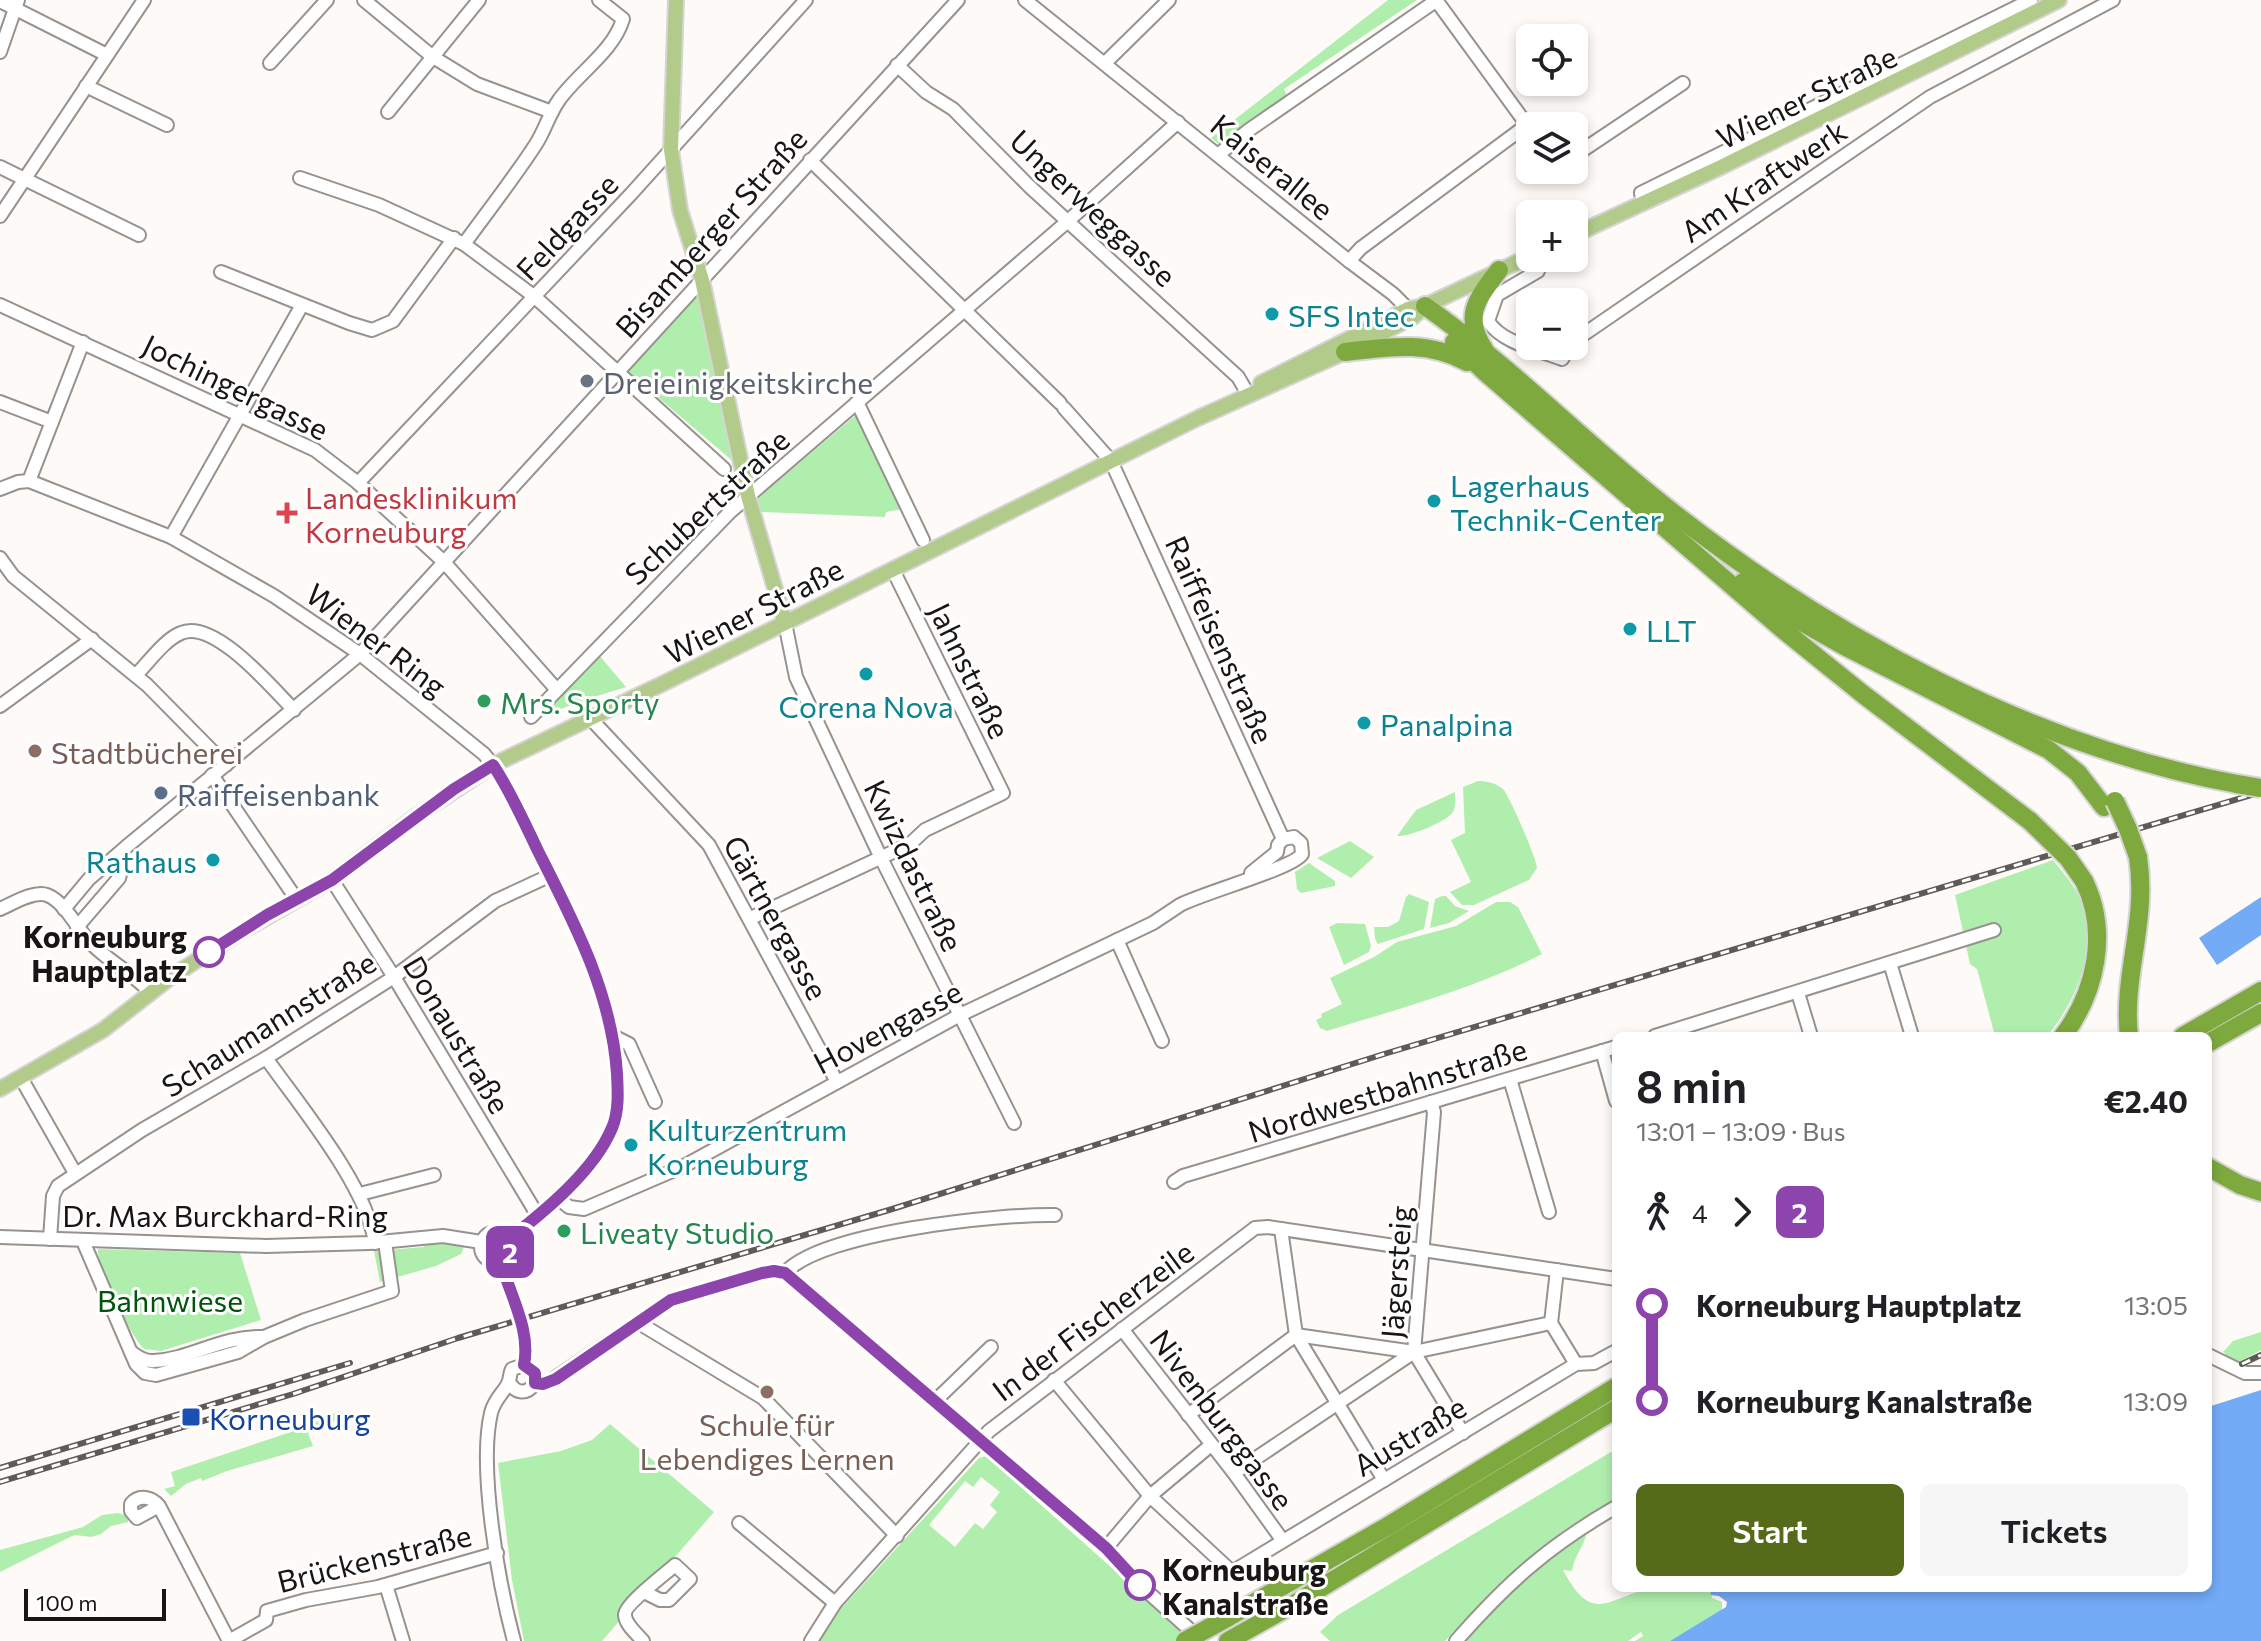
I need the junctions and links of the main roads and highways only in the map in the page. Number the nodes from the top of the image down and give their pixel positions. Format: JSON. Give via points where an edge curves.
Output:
{"nodes":[{"id":1,"x":676,"y":0,"type":"edge"},
{"id":2,"x":2059,"y":0,"type":"edge"},
{"id":3,"x":1588,"y":229,"type":"edge"},
{"id":4,"x":1516,"y":262,"type":"edge"},
{"id":5,"x":1499,"y":270,"type":"junction"},
{"id":6,"x":1411,"y":306,"type":"junction"},
{"id":7,"x":1345,"y":352,"type":"junction"},
{"id":8,"x":1487,"y":364,"type":"junction"},
{"id":9,"x":1248,"y":394,"type":"junction"},
{"id":10,"x":1693,"y":550,"type":"junction"},
{"id":11,"x":785,"y":623,"type":"junction"},
{"id":12,"x":1985,"y":709,"type":"junction"},
{"id":13,"x":2040,"y":735,"type":"junction"},
{"id":14,"x":2261,"y":788,"type":"edge"},
{"id":15,"x":2261,"y":991,"type":"edge"},
{"id":16,"x":2261,"y":1013,"type":"edge"},
{"id":17,"x":2122,"y":1031,"type":"edge"},
{"id":18,"x":2066,"y":1032,"type":"edge"},
{"id":19,"x":2190,"y":1032,"type":"edge"},
{"id":20,"x":2212,"y":1041,"type":"edge"},
{"id":21,"x":2,"y":1084,"type":"edge"},
{"id":22,"x":2212,"y":1174,"type":"edge"},
{"id":23,"x":2212,"y":1175,"type":"edge"},
{"id":24,"x":2261,"y":1192,"type":"edge"},
{"id":25,"x":2261,"y":1205,"type":"edge"},
{"id":26,"x":1612,"y":1389,"type":"edge"},
{"id":27,"x":1612,"y":1411,"type":"edge"},
{"id":28,"x":1235,"y":1637,"type":"edge"},
{"id":29,"x":1185,"y":1641,"type":"edge"}],
"edges":[{"from":1,"to":11,"type":"main road","via":[[671,150],[680,210],[702,280],[748,496]]},
{"from":2,"to":3,"type":"main road","name":"Wiener Straße"},
{"from":4,"to":5,"type":"main road","name":"Wiener Straße"},
{"from":5,"to":6,"type":"main road","name":"Wiener Straße"},
{"from":5,"to":8,"type":"highway","via":[[1473,311]]},
{"from":6,"to":7,"type":"main road","name":"Wiener Straße","via":[[1413,317]]},
{"from":6,"to":8,"type":"highway"},
{"from":6,"to":9,"type":"main road","name":"Wiener Straße","via":[[1265,379]]},
{"from":7,"to":8,"type":"highway","via":[[1430,347]]},
{"from":7,"to":9,"type":"main road","name":"Wiener Straße"},
{"from":8,"to":10,"type":"highway"},
{"from":8,"to":12,"type":"highway","via":[[1732,558],[1838,627]]},
{"from":9,"to":11,"type":"main road","name":"Wiener Straße"},
{"from":10,"to":12,"type":"highway","via":[[1798,620],[1882,667]]},
{"from":10,"to":18,"type":"highway","bridge":true,"via":[[1781,628],[2030,821],[2068,858],[2084,881],[2097,923],[2095,963],[2081,1008]]},
{"from":11,"to":21,"type":"main road","name":"Wiener Straße","via":[[493,765],[332,880],[232,937],[103,1030]]},
{"from":12,"to":13,"type":"highway"},
{"from":13,"to":14,"type":"highway","bridge":true},
{"from":13,"to":17,"type":"highway","via":[[2110,804],[2119,840],[2132,860],[2117,1000]]},
{"from":15,"to":19,"type":"highway"},
{"from":16,"to":20,"type":"highway"},
{"from":22,"to":24,"type":"highway"},
{"from":23,"to":25,"type":"highway","via":[[2239,1198]]},
{"from":26,"to":29,"type":"highway","bridge":true},
{"from":27,"to":28,"type":"highway"}]}
